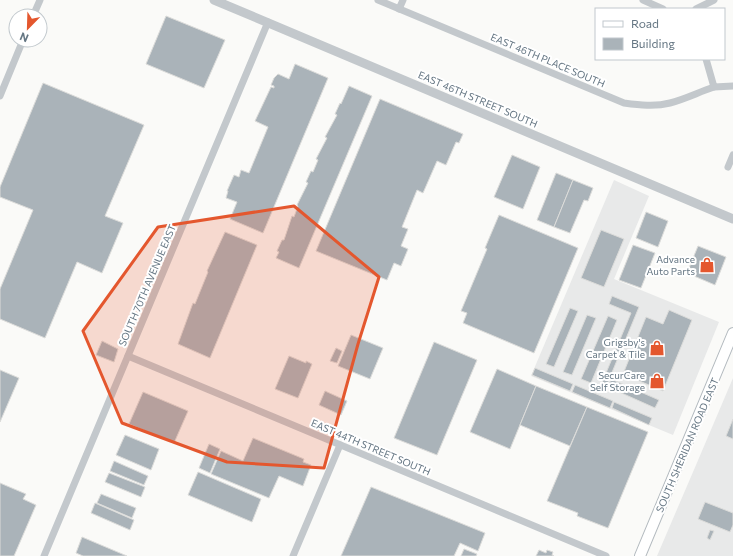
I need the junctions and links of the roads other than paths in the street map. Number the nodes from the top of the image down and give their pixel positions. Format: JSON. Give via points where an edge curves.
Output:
{"nodes":[{"id":1,"x":214,"y":0,"type":"edge"},
{"id":2,"x":378,"y":0,"type":"edge"},
{"id":3,"x":403,"y":0,"type":"edge"},
{"id":4,"x":644,"y":0,"type":"edge"},
{"id":5,"x":714,"y":0,"type":"edge"},
{"id":6,"x":661,"y":8,"type":"edge"},
{"id":7,"x":698,"y":8,"type":"edge"},
{"id":8,"x":399,"y":9,"type":"junction"},
{"id":9,"x":268,"y":22,"type":"junction"},
{"id":10,"x":20,"y":48,"type":"edge"},
{"id":11,"x":706,"y":60,"type":"edge"},
{"id":12,"x":733,"y":86,"type":"edge"},
{"id":13,"x":714,"y":87,"type":"junction"},
{"id":14,"x":0,"y":96,"type":"edge"},
{"id":15,"x":733,"y":155,"type":"edge"},
{"id":16,"x":728,"y":167,"type":"dead end"},
{"id":17,"x":733,"y":219,"type":"edge"},
{"id":18,"x":733,"y":333,"type":"edge"},
{"id":19,"x":128,"y":356,"type":"junction"},
{"id":20,"x":340,"y":445,"type":"junction"},
{"id":21,"x":44,"y":556,"type":"edge"},
{"id":22,"x":293,"y":556,"type":"edge"},
{"id":23,"x":606,"y":556,"type":"edge"},
{"id":24,"x":640,"y":556,"type":"edge"}],
"edges":[{"from":1,"to":9,"type":"street","name":"EAST 46TH STREET SOUTH"},
{"from":2,"to":8,"type":"street","name":"EAST 46TH PLACE SOUTH"},
{"from":3,"to":8,"type":"street"},
{"from":4,"to":6,"type":"street"},
{"from":5,"to":7,"type":"street"},
{"from":8,"to":13,"type":"street","name":"EAST 46TH PLACE SOUTH","via":[[624,103],[666,104]]},
{"from":9,"to":17,"type":"street","name":"EAST 46TH STREET SOUTH"},
{"from":9,"to":19,"type":"street","name":"SOUTH 70TH AVENUE EAST"},
{"from":10,"to":14,"type":"street"},
{"from":11,"to":13,"type":"street"},
{"from":12,"to":13,"type":"street","name":"EAST 46TH PLACE SOUTH"},
{"from":15,"to":16,"type":"street"},
{"from":18,"to":24,"type":"main road","name":"SOUTH SHERIDAN ROAD EAST"},
{"from":19,"to":20,"type":"street","name":"EAST 44TH STREET SOUTH"},
{"from":19,"to":21,"type":"street","name":"SOUTH 70TH AVENUE EAST"},
{"from":20,"to":22,"type":"street"},
{"from":20,"to":23,"type":"street","name":"EAST 44TH STREET SOUTH"}]}
